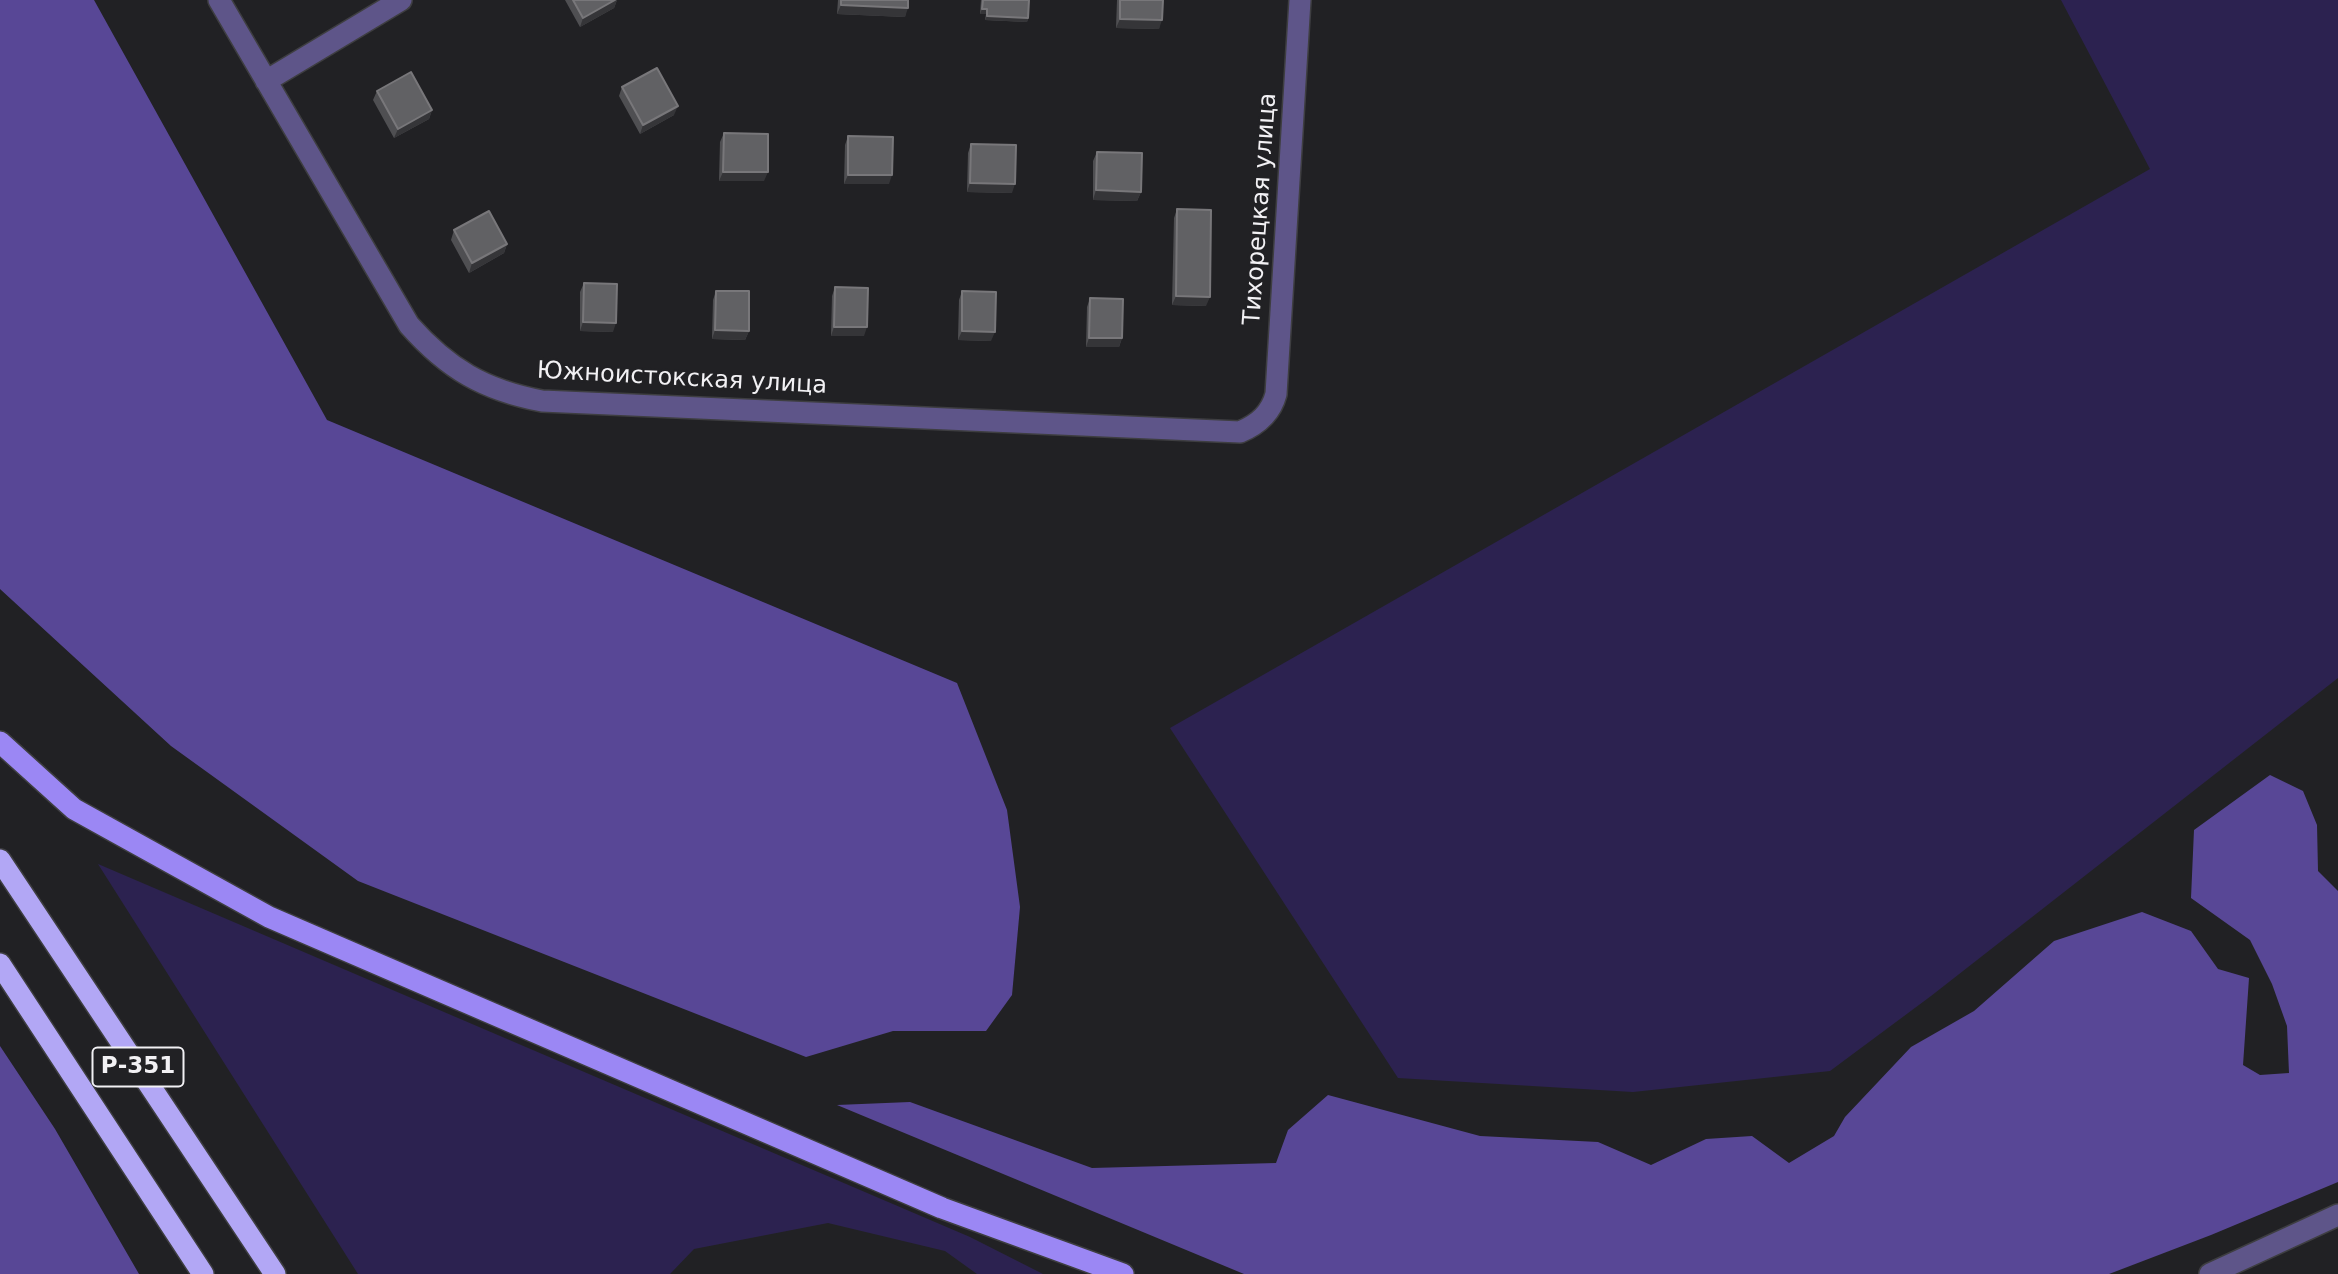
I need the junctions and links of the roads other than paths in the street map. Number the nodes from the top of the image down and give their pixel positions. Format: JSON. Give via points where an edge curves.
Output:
{"nodes":[{"id":1,"x":219,"y":0,"type":"edge"},
{"id":2,"x":401,"y":0,"type":"edge"},
{"id":3,"x":1300,"y":0,"type":"edge"},
{"id":4,"x":266,"y":81,"type":"junction"},
{"id":5,"x":1264,"y":418,"type":"joint"},
{"id":6,"x":0,"y":742,"type":"edge"},
{"id":7,"x":0,"y":860,"type":"edge"},
{"id":8,"x":0,"y":964,"type":"edge"},
{"id":9,"x":2338,"y":1215,"type":"edge"},
{"id":10,"x":203,"y":1274,"type":"edge"},
{"id":11,"x":275,"y":1274,"type":"edge"},
{"id":12,"x":1123,"y":1274,"type":"edge"},
{"id":13,"x":2210,"y":1274,"type":"edge"}],
"edges":[{"from":1,"to":4,"type":"street","name":"Южноистокская улица"},
{"from":2,"to":4,"type":"street"},
{"from":3,"to":5,"type":"street","name":"Тихорецкая улица","via":[[1276,394]]},
{"from":4,"to":5,"type":"street","name":"Южноистокская улица","via":[[409,325],[456,369],[514,395],[542,401],[1240,432]]},
{"from":6,"to":12,"type":"main road","via":[[74,809],[269,917],[942,1208]]},
{"from":7,"to":11,"type":"highway","number":"Р-351"},
{"from":8,"to":10,"type":"highway","number":"Р-351"},
{"from":9,"to":13,"type":"street"}]}
